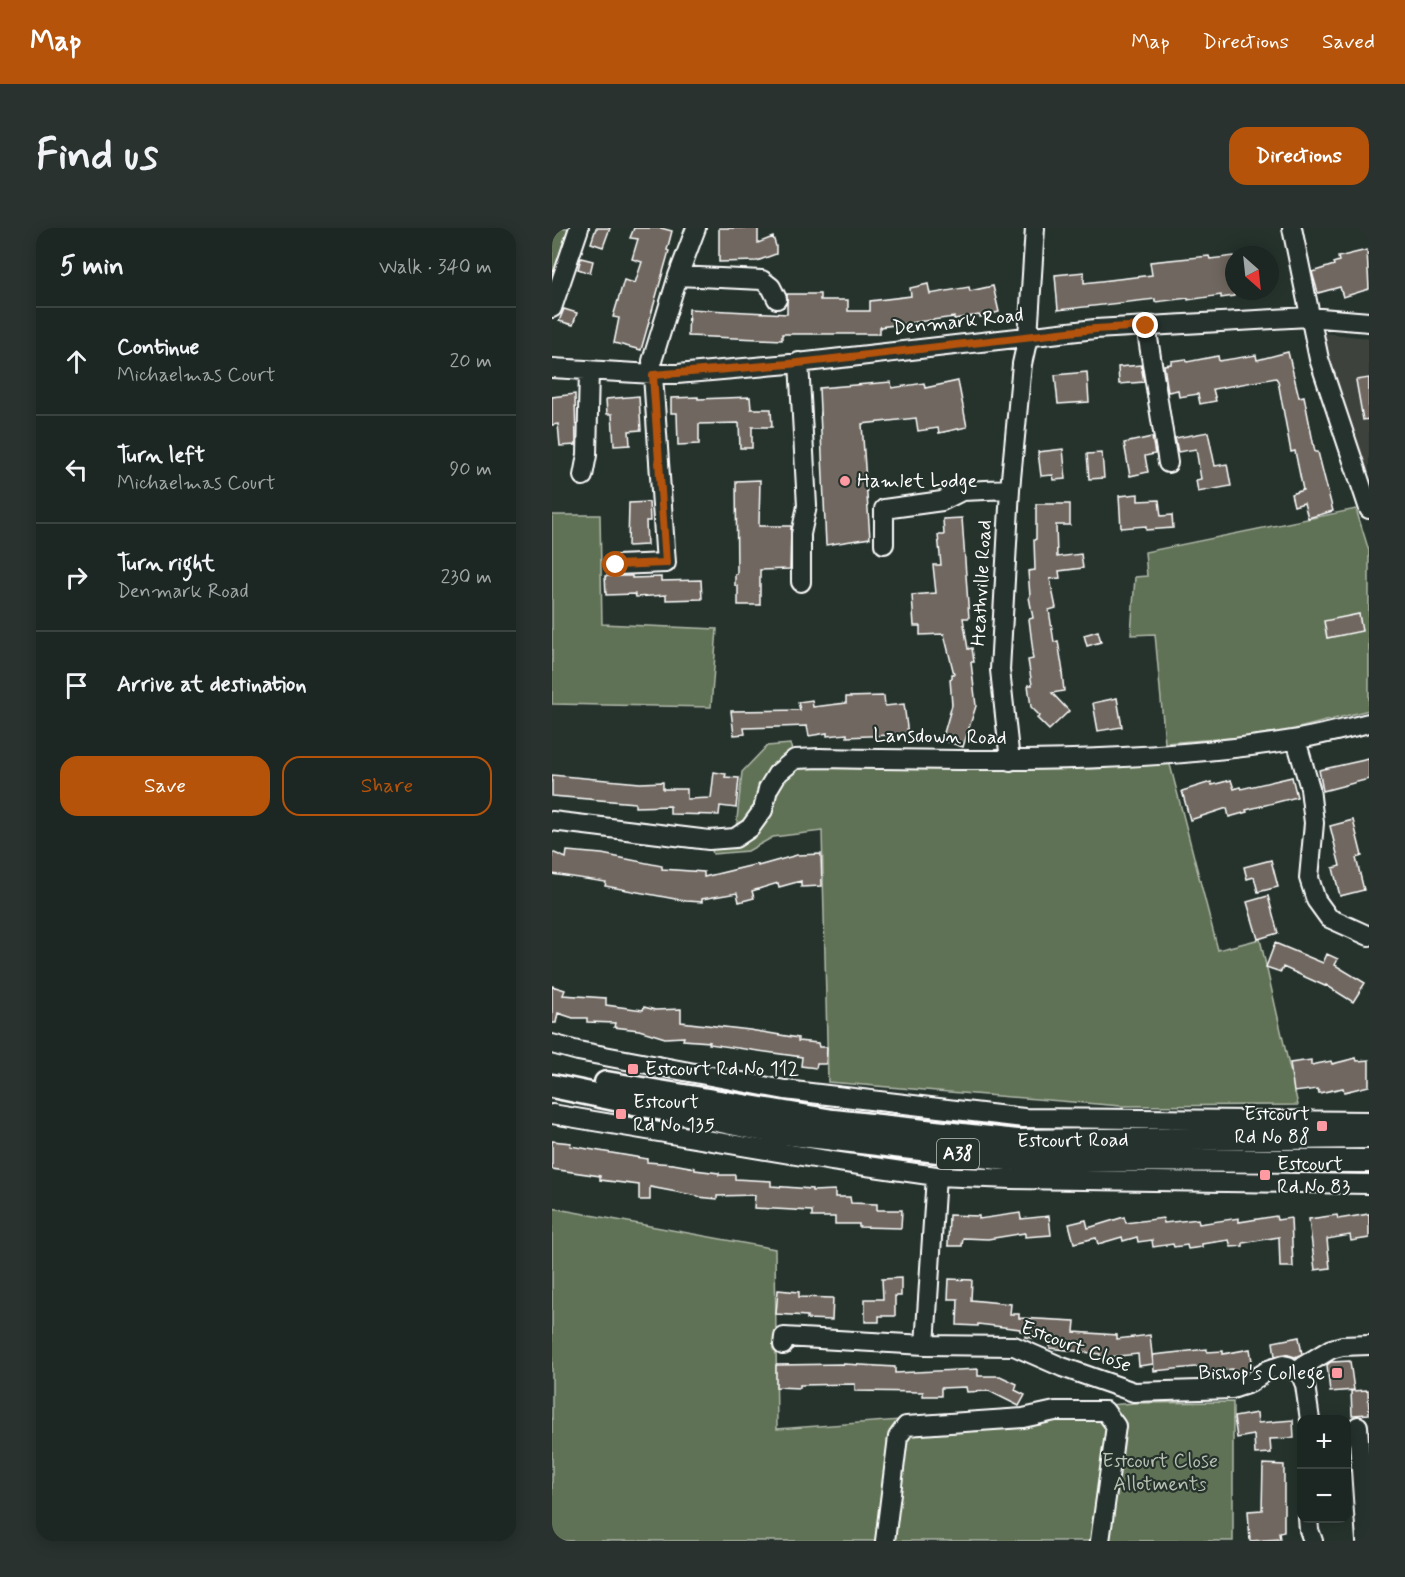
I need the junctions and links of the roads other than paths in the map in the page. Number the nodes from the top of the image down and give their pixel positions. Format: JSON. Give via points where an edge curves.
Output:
{"nodes":[{"id":1,"x":579,"y":228,"type":"edge"},
{"id":2,"x":696,"y":228,"type":"edge"},
{"id":3,"x":1035,"y":228,"type":"edge"},
{"id":4,"x":1292,"y":228,"type":"edge"},
{"id":5,"x":678,"y":276,"type":"junction"},
{"id":6,"x":777,"y":299,"type":"dead end"},
{"id":7,"x":552,"y":308,"type":"edge"},
{"id":8,"x":1309,"y":317,"type":"junction"},
{"id":9,"x":1369,"y":322,"type":"edge"},
{"id":10,"x":1146,"y":326,"type":"junction"},
{"id":11,"x":1028,"y":337,"type":"junction"},
{"id":12,"x":799,"y":362,"type":"junction"},
{"id":13,"x":552,"y":368,"type":"edge"},
{"id":14,"x":589,"y":370,"type":"junction"},
{"id":15,"x":653,"y":375,"type":"junction"},
{"id":16,"x":1168,"y":463,"type":"dead end"},
{"id":17,"x":583,"y":476,"type":"dead end"},
{"id":18,"x":1010,"y":489,"type":"junction"},
{"id":19,"x":1369,"y":509,"type":"edge"},
{"id":20,"x":884,"y":544,"type":"dead end"},
{"id":21,"x":616,"y":565,"type":"dead end"},
{"id":22,"x":801,"y":582,"type":"dead end"},
{"id":23,"x":1369,"y":723,"type":"edge"},
{"id":24,"x":1296,"y":740,"type":"junction"},
{"id":25,"x":1010,"y":761,"type":"junction"},
{"id":26,"x":552,"y":821,"type":"edge"},
{"id":27,"x":1369,"y":936,"type":"edge"},
{"id":28,"x":552,"y":1044,"type":"edge"},
{"id":29,"x":552,"y":1071,"type":"edge"},
{"id":30,"x":552,"y":1086,"type":"edge"},
{"id":31,"x":785,"y":1090,"type":"junction"},
{"id":32,"x":779,"y":1113,"type":"junction"},
{"id":33,"x":552,"y":1114,"type":"edge"},
{"id":34,"x":1369,"y":1121,"type":"edge"},
{"id":35,"x":1369,"y":1137,"type":"edge"},
{"id":36,"x":832,"y":1150,"type":"junction"},
{"id":37,"x":1369,"y":1161,"type":"edge"},
{"id":38,"x":1014,"y":1170,"type":"junction"},
{"id":39,"x":936,"y":1176,"type":"junction"},
{"id":40,"x":1369,"y":1184,"type":"edge"},
{"id":41,"x":784,"y":1338,"type":"dead end"},
{"id":42,"x":926,"y":1345,"type":"junction"},
{"id":43,"x":1369,"y":1345,"type":"edge"},
{"id":44,"x":1296,"y":1371,"type":"junction"},
{"id":45,"x":1309,"y":1415,"type":"edge"},
{"id":46,"x":1358,"y":1426,"type":"dead end"},
{"id":47,"x":1308,"y":1523,"type":"edge"},
{"id":48,"x":885,"y":1541,"type":"edge"},
{"id":49,"x":1100,"y":1541,"type":"edge"},
{"id":50,"x":1313,"y":1541,"type":"edge"},
{"id":51,"x":1366,"y":1541,"type":"edge"}],
"edges":[{"from":1,"to":7,"type":"street"},
{"from":2,"to":5,"type":"street"},
{"from":3,"to":11,"type":"street","name":"Heathville Road"},
{"from":4,"to":8,"type":"street"},
{"from":5,"to":6,"type":"street","via":[[762,280]]},
{"from":5,"to":15,"type":"street","via":[[652,361]]},
{"from":8,"to":9,"type":"street","name":"Denmark Road"},
{"from":8,"to":10,"type":"street","name":"Denmark Road"},
{"from":8,"to":19,"type":"street"},
{"from":10,"to":11,"type":"street","name":"Denmark Road"},
{"from":10,"to":16,"type":"street"},
{"from":11,"to":12,"type":"street","name":"Denmark Road"},
{"from":11,"to":18,"type":"street","name":"Heathville Road"},
{"from":12,"to":15,"type":"street","name":"Denmark Road"},
{"from":12,"to":22,"type":"street","via":[[807,506],[801,534]]},
{"from":13,"to":14,"type":"street","name":"Denmark Road"},
{"from":14,"to":15,"type":"street","name":"Denmark Road"},
{"from":14,"to":17,"type":"street"},
{"from":15,"to":21,"type":"street","via":[[666,563]]},
{"from":18,"to":20,"type":"street","via":[[962,491],[942,501],[884,509]]},
{"from":18,"to":25,"type":"street","name":"Heathville Road","via":[[1000,670]]},
{"from":23,"to":24,"type":"street","name":"Lansdown Road"},
{"from":24,"to":25,"type":"street","name":"Lansdown Road","via":[[1167,753]]},
{"from":24,"to":27,"type":"street","via":[[1310,788],[1313,848],[1309,878],[1316,900],[1329,918]]},
{"from":25,"to":26,"type":"street","name":"Lansdown Road","via":[[795,759],[777,774],[763,810],[750,828],[735,838],[709,840]]},
{"from":28,"to":31,"type":"street","name":"Estcourt Road"},
{"from":29,"to":32,"type":"main road","name":"Estcourt Road","number":"A38"},
{"from":30,"to":36,"type":"main road","name":"Estcourt Road","number":"A38","via":[[774,1132]]},
{"from":31,"to":32,"type":"street"},
{"from":31,"to":34,"type":"street","name":"Estcourt Road","via":[[1024,1118]]},
{"from":32,"to":35,"type":"main road","name":"Estcourt Road","number":"A38","via":[[1017,1141]]},
{"from":33,"to":36,"type":"street","name":"Estcourt Road"},
{"from":36,"to":38,"type":"main road","name":"Estcourt Road","number":"A38"},
{"from":36,"to":39,"type":"street","name":"Estcourt Road"},
{"from":37,"to":38,"type":"main road","name":"Estcourt Road","number":"A38"},
{"from":38,"to":39,"type":"street","name":"Estcourt Road"},
{"from":38,"to":40,"type":"street","name":"Estcourt Road"},
{"from":39,"to":42,"type":"street"},
{"from":41,"to":42,"type":"street","name":"Estcourt Close"},
{"from":42,"to":44,"type":"street","name":"Estcourt Close","via":[[1014,1346],[1134,1392],[1232,1389],[1250,1383],[1276,1366]]},
{"from":43,"to":44,"type":"street","via":[[1331,1349]]},
{"from":44,"to":45,"type":"street","via":[[1305,1385]]},
{"from":46,"to":51,"type":"street"},
{"from":47,"to":50,"type":"street"},
{"from":48,"to":49,"type":"street","via":[[898,1437],[906,1426],[1023,1418],[1055,1411],[1106,1411],[1116,1426]]}]}
